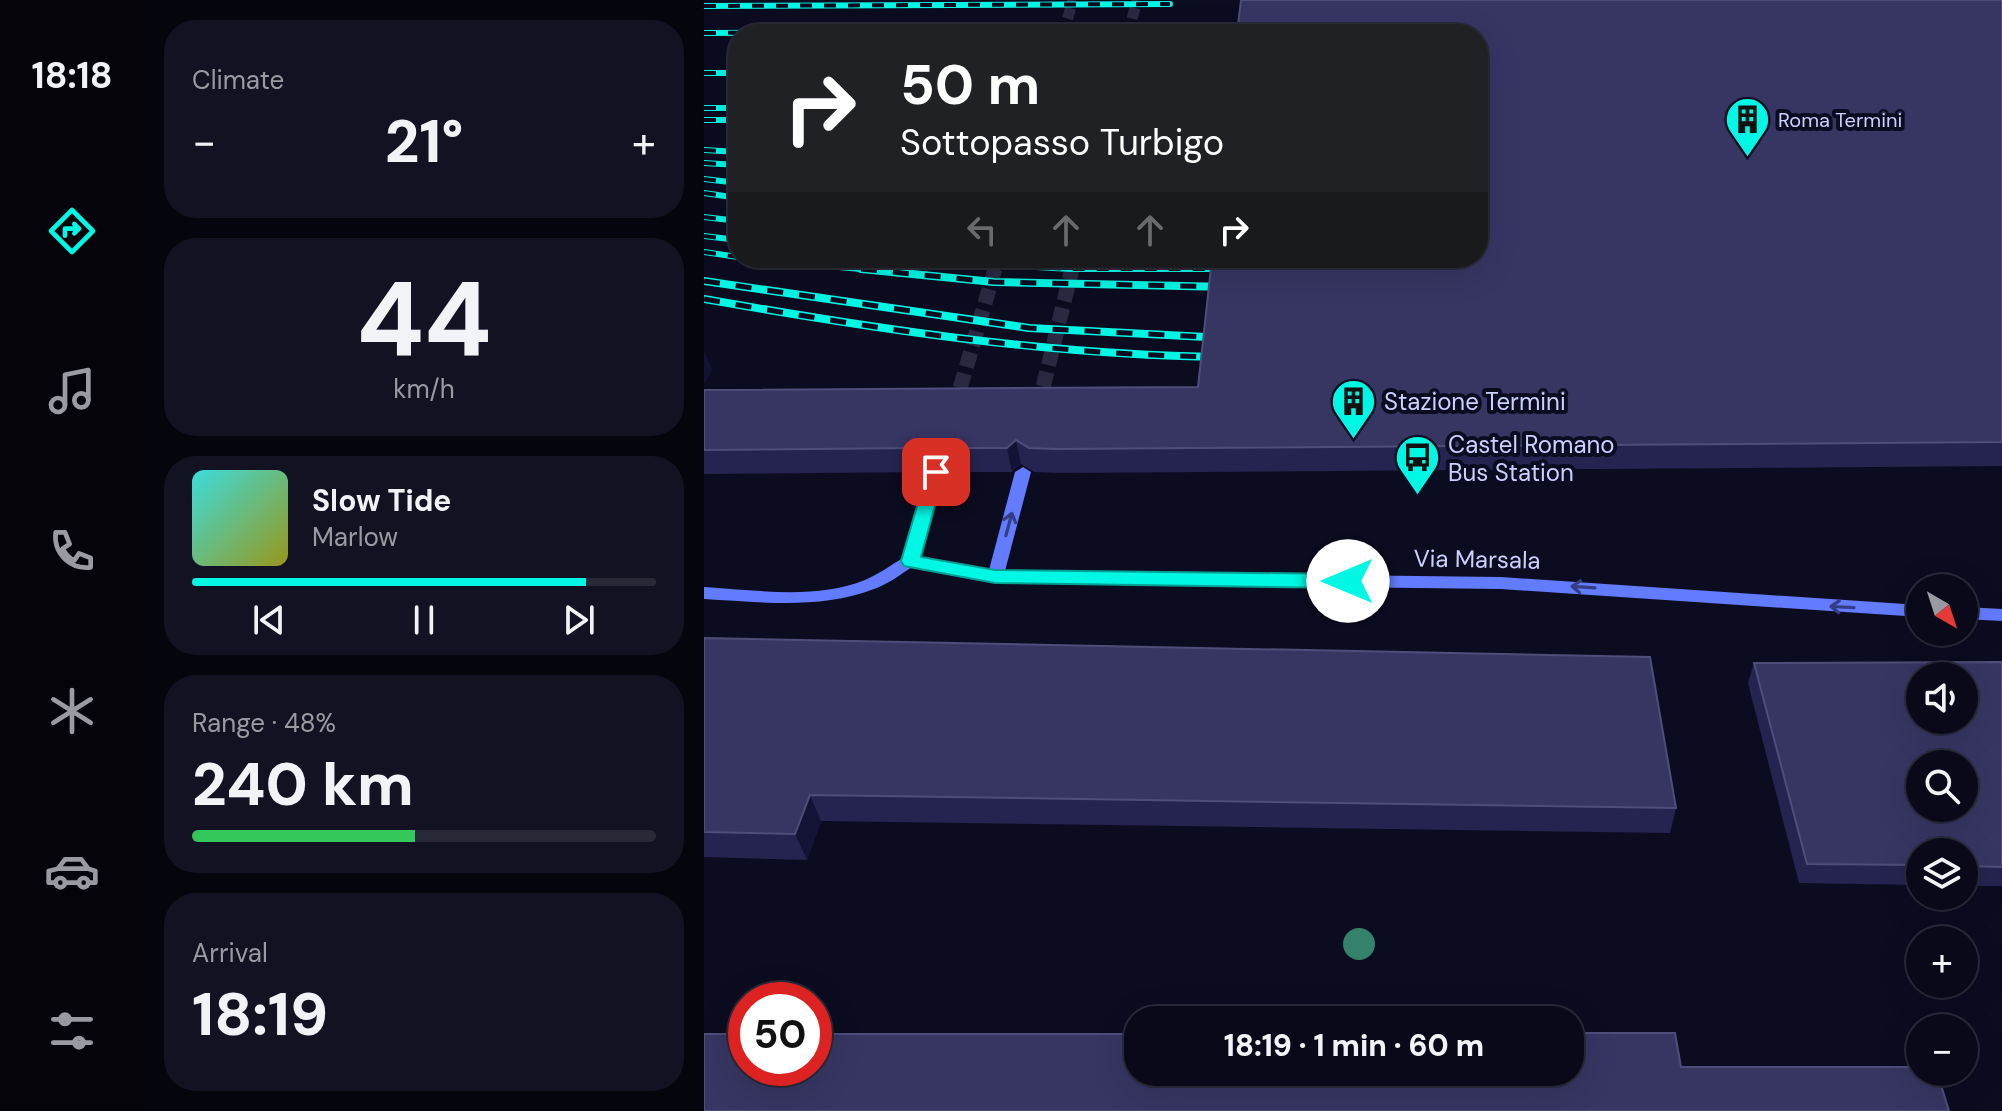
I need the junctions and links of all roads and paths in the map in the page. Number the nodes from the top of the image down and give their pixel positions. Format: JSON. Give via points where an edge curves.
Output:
{"nodes":[{"id":1,"x":936,"y":472,"type":"edge"},
{"id":2,"x":1023,"y":472,"type":"edge"},
{"id":3,"x":910,"y":561,"type":"junction"},
{"id":4,"x":995,"y":577,"type":"junction"},
{"id":5,"x":704,"y":593,"type":"edge"},
{"id":6,"x":1906,"y":610,"type":"edge"},
{"id":7,"x":1978,"y":614,"type":"edge"},
{"id":8,"x":2002,"y":615,"type":"edge"}],
"edges":[{"from":1,"to":3,"type":"main road"},
{"from":4,"to":2,"type":"main road","one_way":true},
{"from":3,"to":4,"type":"main road","name":"Via Marsala"},
{"from":3,"to":5,"type":"main road","via":[[867,586],[849,590]]},
{"from":6,"to":4,"type":"main road","name":"Via Marsala","one_way":true,"via":[[1501,583]]},
{"from":7,"to":8,"type":"main road"}]}
